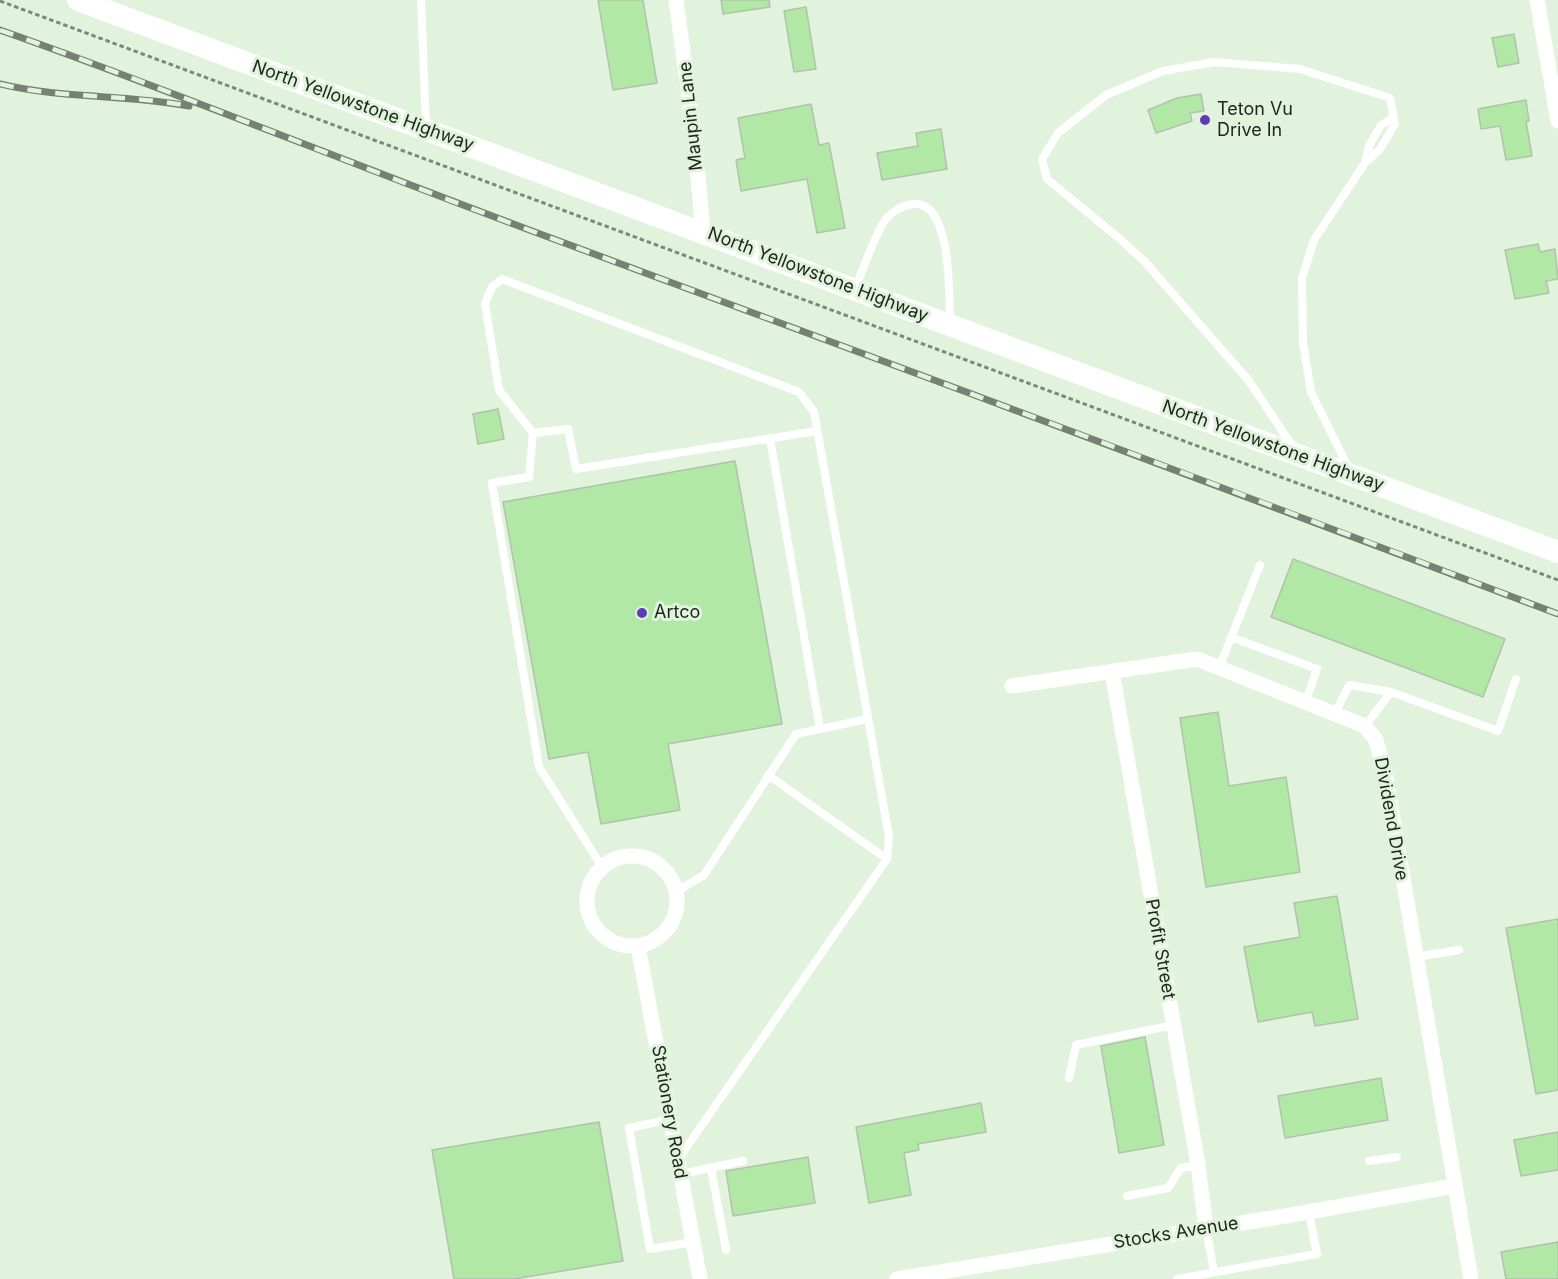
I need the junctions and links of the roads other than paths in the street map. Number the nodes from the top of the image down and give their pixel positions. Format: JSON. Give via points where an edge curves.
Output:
{"nodes":[{"id":1,"x":78,"y":0,"type":"edge"},
{"id":2,"x":421,"y":0,"type":"edge"},
{"id":3,"x":676,"y":0,"type":"edge"},
{"id":4,"x":1537,"y":0,"type":"edge"},
{"id":5,"x":1393,"y":118,"type":"junction"},
{"id":6,"x":1558,"y":121,"type":"edge"},
{"id":7,"x":426,"y":130,"type":"junction"},
{"id":8,"x":1365,"y":163,"type":"junction"},
{"id":9,"x":704,"y":231,"type":"junction"},
{"id":10,"x":855,"y":288,"type":"junction"},
{"id":11,"x":950,"y":324,"type":"junction"},
{"id":12,"x":818,"y":431,"type":"junction"},
{"id":13,"x":533,"y":433,"type":"junction"},
{"id":14,"x":770,"y":438,"type":"junction"},
{"id":15,"x":1299,"y":455,"type":"junction"},
{"id":16,"x":1352,"y":475,"type":"junction"},
{"id":17,"x":1558,"y":552,"type":"edge"},
{"id":18,"x":1260,"y":565,"type":"dead end"},
{"id":19,"x":1231,"y":637,"type":"junction"},
{"id":20,"x":1219,"y":668,"type":"junction"},
{"id":21,"x":1112,"y":671,"type":"junction"},
{"id":22,"x":1516,"y":680,"type":"dead end"},
{"id":23,"x":1012,"y":686,"type":"dead end"},
{"id":24,"x":1391,"y":692,"type":"junction"},
{"id":25,"x":1305,"y":703,"type":"junction"},
{"id":26,"x":1334,"y":715,"type":"junction"},
{"id":27,"x":868,"y":718,"type":"junction"},
{"id":28,"x":1365,"y":726,"type":"junction"},
{"id":29,"x":820,"y":729,"type":"junction"},
{"id":30,"x":768,"y":775,"type":"junction"},
{"id":31,"x":887,"y":859,"type":"junction"},
{"id":32,"x":602,"y":867,"type":"junction"},
{"id":33,"x":676,"y":892,"type":"junction"},
{"id":34,"x":638,"y":946,"type":"junction"},
{"id":35,"x":1459,"y":950,"type":"dead end"},
{"id":36,"x":1416,"y":957,"type":"junction"},
{"id":37,"x":1173,"y":1025,"type":"junction"},
{"id":38,"x":1070,"y":1078,"type":"dead end"},
{"id":39,"x":671,"y":1119,"type":"junction"},
{"id":40,"x":1398,"y":1157,"type":"dead end"},
{"id":41,"x":743,"y":1161,"type":"dead end"},
{"id":42,"x":1369,"y":1161,"type":"dead end"},
{"id":43,"x":1198,"y":1165,"type":"junction"},
{"id":44,"x":679,"y":1167,"type":"junction"},
{"id":45,"x":711,"y":1168,"type":"junction"},
{"id":46,"x":1454,"y":1186,"type":"junction"},
{"id":47,"x":1127,"y":1196,"type":"dead end"},
{"id":48,"x":1309,"y":1212,"type":"junction"},
{"id":49,"x":1206,"y":1228,"type":"junction"},
{"id":50,"x":693,"y":1242,"type":"junction"},
{"id":51,"x":726,"y":1250,"type":"dead end"},
{"id":52,"x":1214,"y":1272,"type":"junction"},
{"id":53,"x":700,"y":1279,"type":"edge"},
{"id":54,"x":897,"y":1279,"type":"edge"},
{"id":55,"x":1177,"y":1279,"type":"edge"},
{"id":56,"x":1471,"y":1279,"type":"edge"}],
"edges":[{"from":1,"to":7,"type":"main road","name":"North Yellowstone Highway"},
{"from":2,"to":7,"type":"lane"},
{"from":3,"to":9,"type":"street","name":"Maupin Lane"},
{"from":4,"to":6,"type":"street"},
{"from":5,"to":8,"type":"lane","via":[[1381,125]]},
{"from":5,"to":8,"type":"lane","via":[[1390,136]]},
{"from":5,"to":15,"type":"lane","via":[[1390,98],[1300,69],[1214,62],[1163,71],[1106,95],[1058,133],[1042,159],[1047,180],[1145,262],[1249,381]]},
{"from":7,"to":9,"type":"main road","name":"North Yellowstone Highway"},
{"from":8,"to":16,"type":"lane","via":[[1314,240],[1302,278],[1303,343],[1311,392]]},
{"from":9,"to":10,"type":"main road","name":"North Yellowstone Highway"},
{"from":10,"to":11,"type":"main road","name":"North Yellowstone Highway"},
{"from":10,"to":11,"type":"lane","via":[[884,221],[901,206],[919,204],[934,213],[948,253]]},
{"from":11,"to":15,"type":"main road","name":"North Yellowstone Highway"},
{"from":12,"to":13,"type":"lane","via":[[814,412],[799,392],[502,279],[492,287],[485,304],[499,390]]},
{"from":12,"to":14,"type":"lane"},
{"from":12,"to":27,"type":"lane"},
{"from":13,"to":14,"type":"lane","via":[[568,429],[576,469]]},
{"from":13,"to":32,"type":"lane","via":[[529,477],[492,483],[539,767]]},
{"from":14,"to":29,"type":"lane"},
{"from":15,"to":16,"type":"main road","name":"North Yellowstone Highway"},
{"from":16,"to":17,"type":"main road","name":"North Yellowstone Highway"},
{"from":18,"to":19,"type":"lane"},
{"from":19,"to":20,"type":"lane"},
{"from":19,"to":25,"type":"lane","via":[[1317,669]]},
{"from":20,"to":21,"type":"street","via":[[1197,659]]},
{"from":20,"to":25,"type":"street"},
{"from":21,"to":23,"type":"street"},
{"from":21,"to":37,"type":"street","name":"Profit Street"},
{"from":22,"to":24,"type":"lane","via":[[1498,731]]},
{"from":24,"to":26,"type":"lane","via":[[1349,685]]},
{"from":24,"to":28,"type":"lane"},
{"from":25,"to":26,"type":"street"},
{"from":26,"to":28,"type":"street"},
{"from":27,"to":29,"type":"lane"},
{"from":27,"to":31,"type":"lane","via":[[889,837]]},
{"from":28,"to":36,"type":"street","name":"Dividend Drive","via":[[1376,740],[1386,778]]},
{"from":29,"to":30,"type":"lane","via":[[796,734]]},
{"from":30,"to":31,"type":"lane"},
{"from":30,"to":33,"type":"lane","via":[[704,875]]},
{"from":31,"to":44,"type":"lane"},
{"from":32,"to":33,"type":"street","via":[[621,856],[650,859],[667,873]]},
{"from":32,"to":34,"type":"street","via":[[588,886],[589,917],[609,940],[623,946]]},
{"from":33,"to":34,"type":"street","via":[[677,907],[664,933]]},
{"from":34,"to":39,"type":"street","name":"Stationery Road"},
{"from":35,"to":36,"type":"lane"},
{"from":36,"to":46,"type":"street","name":"Dividend Drive"},
{"from":37,"to":38,"type":"lane","via":[[1076,1046]]},
{"from":37,"to":43,"type":"street","name":"Profit Street"},
{"from":39,"to":44,"type":"street","name":"Stationery Road"},
{"from":39,"to":50,"type":"lane","via":[[629,1128],[650,1249]]},
{"from":40,"to":42,"type":"lane"},
{"from":41,"to":45,"type":"lane"},
{"from":43,"to":47,"type":"lane","via":[[1181,1168],[1168,1188]]},
{"from":43,"to":49,"type":"street","name":"Profit Street"},
{"from":44,"to":45,"type":"lane"},
{"from":44,"to":50,"type":"street","name":"Stationery Road"},
{"from":45,"to":51,"type":"lane"},
{"from":46,"to":48,"type":"street","name":"Stocks Avenue"},
{"from":46,"to":56,"type":"street","name":"Dividend Drive"},
{"from":48,"to":49,"type":"street","name":"Stocks Avenue"},
{"from":48,"to":52,"type":"lane","via":[[1317,1254]]},
{"from":49,"to":52,"type":"lane"},
{"from":49,"to":54,"type":"street","name":"Stocks Avenue"},
{"from":50,"to":53,"type":"street","name":"Stationery Road"},
{"from":52,"to":55,"type":"lane"}]}
